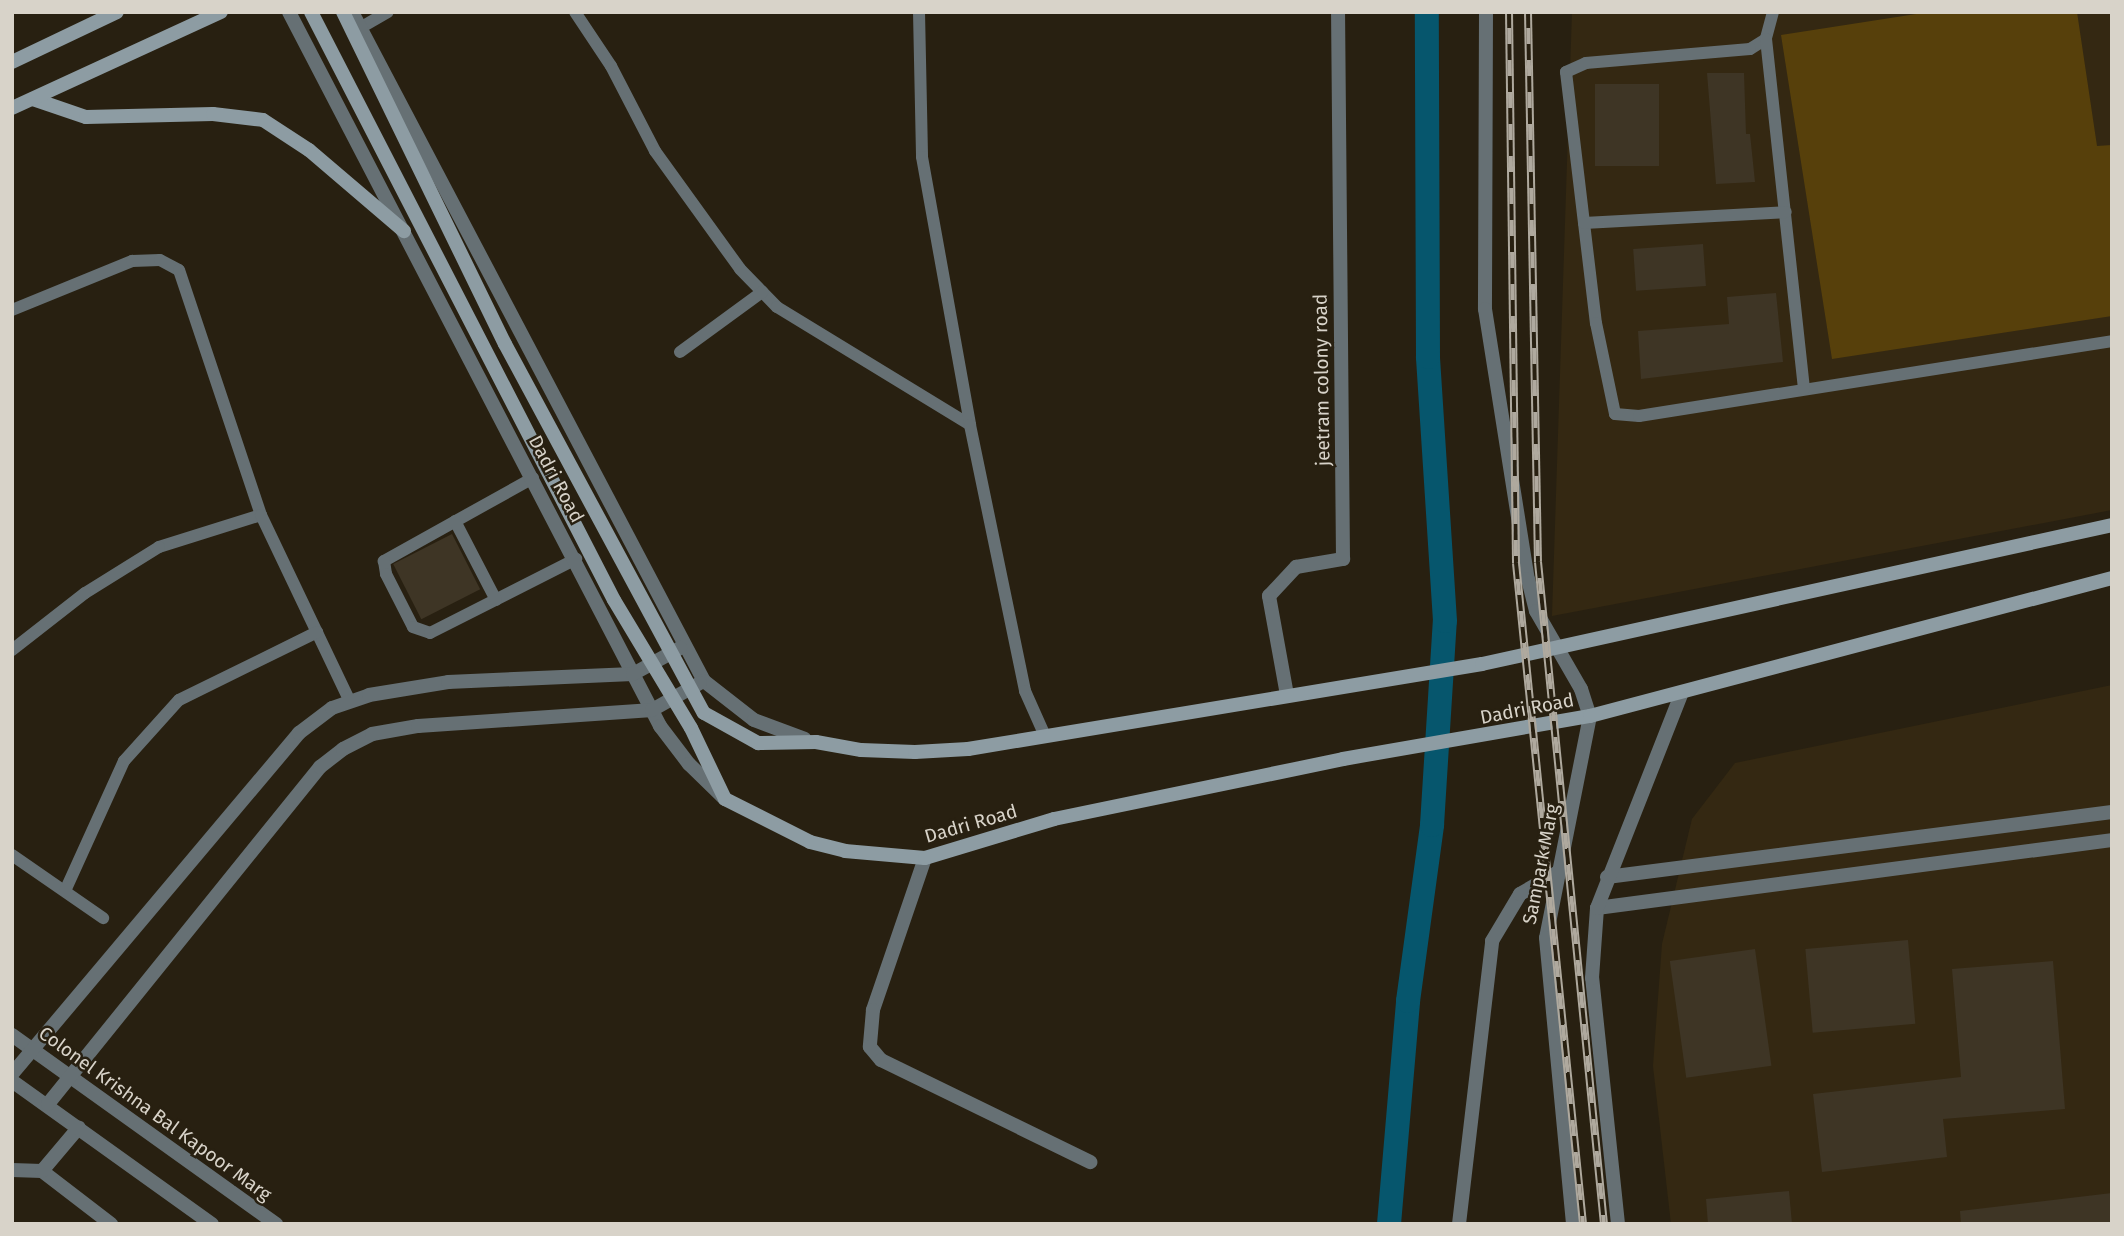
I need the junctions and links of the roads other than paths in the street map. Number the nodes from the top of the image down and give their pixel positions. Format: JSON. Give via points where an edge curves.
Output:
{"nodes":[{"id":1,"x":117,"y":12,"type":"edge"},
{"id":2,"x":221,"y":12,"type":"edge"},
{"id":3,"x":289,"y":12,"type":"edge"},
{"id":4,"x":311,"y":12,"type":"edge"},
{"id":5,"x":343,"y":12,"type":"edge"},
{"id":6,"x":352,"y":12,"type":"edge"},
{"id":7,"x":388,"y":12,"type":"edge"},
{"id":8,"x":575,"y":12,"type":"edge"},
{"id":9,"x":919,"y":12,"type":"edge"},
{"id":10,"x":1338,"y":12,"type":"edge"},
{"id":11,"x":1486,"y":12,"type":"edge"},
{"id":12,"x":1773,"y":12,"type":"edge"},
{"id":13,"x":360,"y":28,"type":"junction"},
{"id":14,"x":1766,"y":39,"type":"junction"},
{"id":15,"x":12,"y":62,"type":"edge"},
{"id":16,"x":33,"y":99,"type":"junction"},
{"id":17,"x":12,"y":108,"type":"edge"},
{"id":18,"x":1786,"y":212,"type":"junction"},
{"id":19,"x":1584,"y":223,"type":"junction"},
{"id":20,"x":404,"y":231,"type":"junction"},
{"id":21,"x":762,"y":292,"type":"junction"},
{"id":22,"x":12,"y":310,"type":"edge"},
{"id":23,"x":2112,"y":341,"type":"edge"},
{"id":24,"x":680,"y":352,"type":"dead end"},
{"id":25,"x":1804,"y":389,"type":"junction"},
{"id":26,"x":970,"y":425,"type":"junction"},
{"id":27,"x":533,"y":478,"type":"junction"},
{"id":28,"x":261,"y":515,"type":"junction"},
{"id":29,"x":455,"y":521,"type":"junction"},
{"id":30,"x":2112,"y":524,"type":"edge"},
{"id":31,"x":576,"y":559,"type":"junction"},
{"id":32,"x":2112,"y":578,"type":"edge"},
{"id":33,"x":496,"y":600,"type":"junction"},
{"id":34,"x":317,"y":632,"type":"junction"},
{"id":35,"x":686,"y":644,"type":"junction"},
{"id":36,"x":1555,"y":648,"type":"junction"},
{"id":37,"x":12,"y":650,"type":"edge"},
{"id":38,"x":634,"y":674,"type":"junction"},
{"id":39,"x":704,"y":681,"type":"junction"},
{"id":40,"x":1287,"y":695,"type":"junction"},
{"id":41,"x":1681,"y":695,"type":"junction"},
{"id":42,"x":350,"y":702,"type":"junction"},
{"id":43,"x":652,"y":710,"type":"junction"},
{"id":44,"x":1590,"y":716,"type":"junction"},
{"id":45,"x":1045,"y":736,"type":"junction"},
{"id":46,"x":816,"y":742,"type":"junction"},
{"id":47,"x":725,"y":799,"type":"junction"},
{"id":48,"x":2112,"y":812,"type":"edge"},
{"id":49,"x":2112,"y":840,"type":"edge"},
{"id":50,"x":12,"y":855,"type":"edge"},
{"id":51,"x":925,"y":858,"type":"junction"},
{"id":52,"x":1558,"y":872,"type":"junction"},
{"id":53,"x":1607,"y":877,"type":"junction"},
{"id":54,"x":65,"y":891,"type":"junction"},
{"id":55,"x":1597,"y":908,"type":"junction"},
{"id":56,"x":103,"y":918,"type":"dead end"},
{"id":57,"x":12,"y":1035,"type":"edge"},
{"id":58,"x":30,"y":1048,"type":"junction"},
{"id":59,"x":12,"y":1074,"type":"edge"},
{"id":60,"x":69,"y":1076,"type":"junction"},
{"id":61,"x":12,"y":1081,"type":"edge"},
{"id":62,"x":48,"y":1104,"type":"junction"},
{"id":63,"x":79,"y":1127,"type":"junction"},
{"id":64,"x":1090,"y":1162,"type":"dead end"},
{"id":65,"x":12,"y":1170,"type":"edge"},
{"id":66,"x":42,"y":1171,"type":"junction"},
{"id":67,"x":111,"y":1224,"type":"edge"},
{"id":68,"x":212,"y":1224,"type":"edge"},
{"id":69,"x":275,"y":1224,"type":"edge"},
{"id":70,"x":1459,"y":1224,"type":"edge"},
{"id":71,"x":1573,"y":1224,"type":"edge"},
{"id":72,"x":1618,"y":1224,"type":"edge"}],
"edges":[{"from":1,"to":15,"type":"main road"},
{"from":2,"to":16,"type":"main road"},
{"from":3,"to":20,"type":"street","name":"Dadri Road"},
{"from":4,"to":47,"type":"main road","bridge":true,"via":[[614,600],[691,728]]},
{"from":5,"to":46,"type":"main road","bridge":true,"via":[[505,344],[704,713],[758,743]]},
{"from":6,"to":13,"type":"street","name":"Dadri Road"},
{"from":7,"to":13,"type":"lane"},
{"from":8,"to":21,"type":"lane","via":[[611,66],[655,151]]},
{"from":9,"to":26,"type":"lane","via":[[922,157]]},
{"from":10,"to":40,"type":"street","name":"jeetram colony road","via":[[1343,559],[1296,567],[1269,596]]},
{"from":11,"to":36,"type":"street","via":[[1485,309],[1528,579],[1536,611]]},
{"from":12,"to":14,"type":"lane"},
{"from":13,"to":35,"type":"street","name":"Dadri Road"},
{"from":14,"to":18,"type":"lane"},
{"from":14,"to":19,"type":"lane","via":[[1750,48],[1571,66],[1566,87]]},
{"from":16,"to":17,"type":"main road"},
{"from":16,"to":20,"type":"main road","via":[[86,117],[213,114],[263,120],[309,150]]},
{"from":18,"to":19,"type":"lane"},
{"from":18,"to":25,"type":"lane"},
{"from":19,"to":25,"type":"lane","via":[[1596,323],[1615,414],[1639,416]]},
{"from":20,"to":27,"type":"street","name":"Dadri Road"},
{"from":21,"to":24,"type":"lane"},
{"from":21,"to":26,"type":"lane","via":[[777,307]]},
{"from":22,"to":28,"type":"lane","via":[[132,261],[160,260],[179,270]]},
{"from":23,"to":25,"type":"lane"},
{"from":26,"to":45,"type":"lane","via":[[1025,691]]},
{"from":27,"to":29,"type":"lane"},
{"from":27,"to":31,"type":"street","name":"Dadri Road"},
{"from":28,"to":34,"type":"lane"},
{"from":28,"to":37,"type":"lane","via":[[159,547],[85,593]]},
{"from":29,"to":33,"type":"lane"},
{"from":29,"to":33,"type":"lane","via":[[384,561],[413,627],[430,633]]},
{"from":30,"to":36,"type":"main road","name":"Dadri Road"},
{"from":31,"to":33,"type":"lane"},
{"from":31,"to":38,"type":"street","name":"Dadri Road"},
{"from":32,"to":41,"type":"main road","name":"Dadri Road","via":[[2017,600]]},
{"from":34,"to":42,"type":"lane"},
{"from":34,"to":54,"type":"lane","via":[[179,700],[124,761]]},
{"from":35,"to":38,"type":"street"},
{"from":35,"to":39,"type":"street","name":"Dadri Road"},
{"from":36,"to":40,"type":"main road","name":"Dadri Road"},
{"from":36,"to":44,"type":"street","via":[[1581,689]]},
{"from":38,"to":42,"type":"street","via":[[448,681]]},
{"from":38,"to":43,"type":"street","name":"Dadri Road"},
{"from":39,"to":43,"type":"street"},
{"from":39,"to":46,"type":"street","name":"Dadri Road","via":[[754,720]]},
{"from":40,"to":45,"type":"main road","name":"Dadri Road"},
{"from":41,"to":44,"type":"main road","name":"Dadri Road"},
{"from":41,"to":53,"type":"street"},
{"from":42,"to":58,"type":"street","via":[[332,708],[299,733]]},
{"from":43,"to":47,"type":"street","name":"Dadri Road","via":[[689,764]]},
{"from":43,"to":60,"type":"street","via":[[418,726],[372,734],[342,749],[320,767]]},
{"from":44,"to":51,"type":"main road","name":"Dadri Road","via":[[1343,759],[1054,819]]},
{"from":44,"to":52,"type":"street","name":"Sampark Marg"},
{"from":45,"to":46,"type":"main road","name":"Dadri Road","via":[[915,752]]},
{"from":47,"to":51,"type":"main road","name":"Dadri Road","via":[[810,842],[845,851]]},
{"from":48,"to":53,"type":"street"},
{"from":49,"to":55,"type":"street"},
{"from":50,"to":54,"type":"lane"},
{"from":51,"to":64,"type":"street","via":[[873,1010],[870,1047],[881,1060]]},
{"from":52,"to":70,"type":"street","via":[[1520,894],[1492,941]]},
{"from":52,"to":71,"type":"street","name":"Sampark Marg","via":[[1546,938]]},
{"from":53,"to":55,"type":"street"},
{"from":54,"to":56,"type":"lane"},
{"from":55,"to":72,"type":"street","via":[[1592,978]]},
{"from":57,"to":58,"type":"street","name":"Colonel Krishna Bal Kapoor Marg"},
{"from":58,"to":59,"type":"street"},
{"from":58,"to":60,"type":"street","name":"Colonel Krishna Bal Kapoor Marg"},
{"from":60,"to":62,"type":"street"},
{"from":60,"to":69,"type":"street","name":"Colonel Krishna Bal Kapoor Marg"},
{"from":61,"to":62,"type":"street"},
{"from":62,"to":63,"type":"street"},
{"from":63,"to":66,"type":"street"},
{"from":63,"to":68,"type":"street"},
{"from":65,"to":66,"type":"street"},
{"from":66,"to":67,"type":"street"}]}
